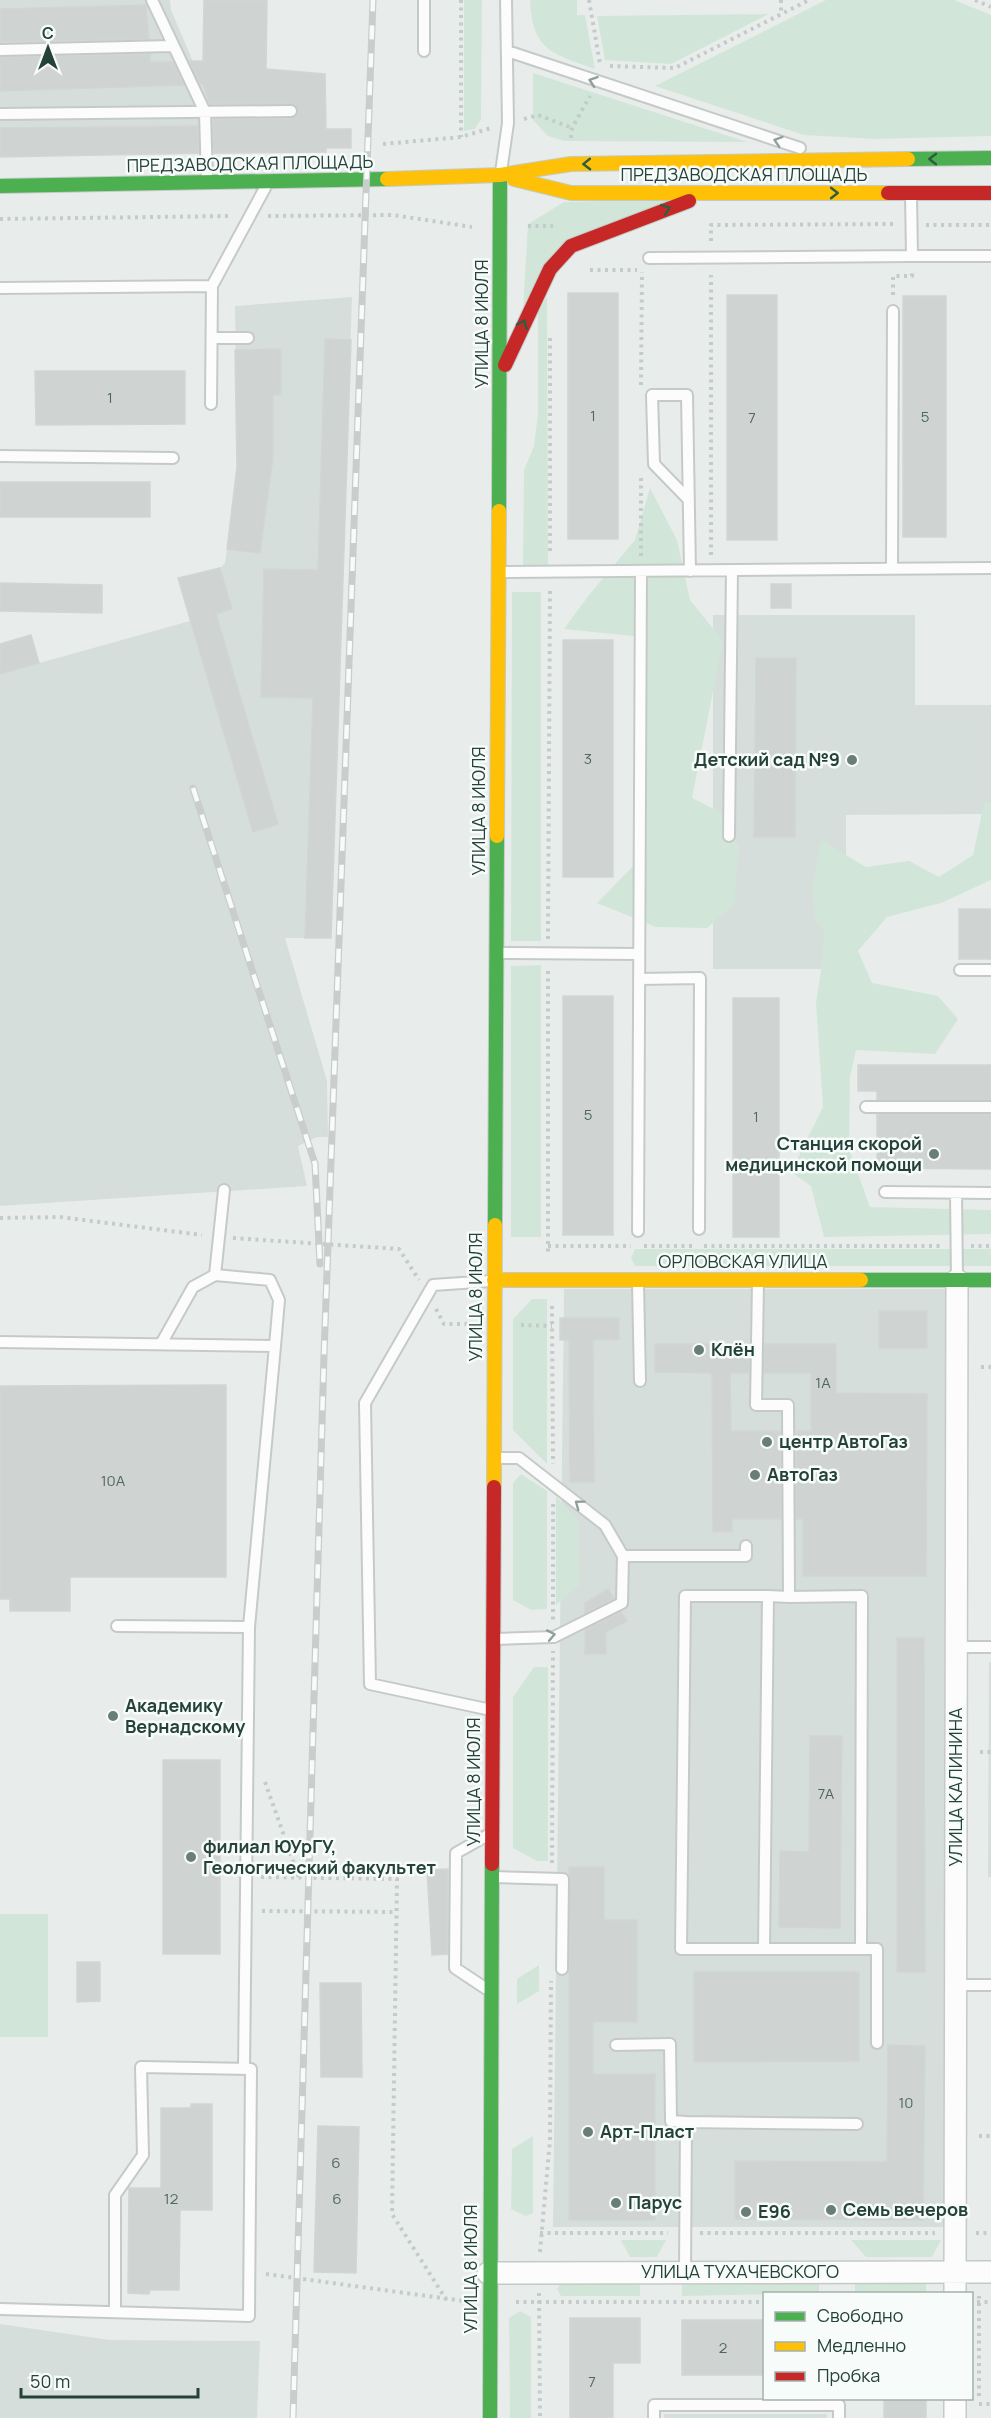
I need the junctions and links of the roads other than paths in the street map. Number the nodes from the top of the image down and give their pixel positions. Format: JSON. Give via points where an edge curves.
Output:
{"nodes":[{"id":1,"x":153,"y":0,"type":"edge"},
{"id":2,"x":424,"y":0,"type":"edge"},
{"id":3,"x":506,"y":0,"type":"edge"},
{"id":4,"x":172,"y":45,"type":"junction"},
{"id":5,"x":0,"y":50,"type":"edge"},
{"id":6,"x":424,"y":51,"type":"dead end"},
{"id":7,"x":507,"y":51,"type":"junction"},
{"id":8,"x":291,"y":111,"type":"dead end"},
{"id":9,"x":205,"y":112,"type":"junction"},
{"id":10,"x":0,"y":114,"type":"edge"},
{"id":11,"x":991,"y":158,"type":"edge"},
{"id":12,"x":834,"y":159,"type":"junction"},
{"id":13,"x":500,"y":175,"type":"junction"},
{"id":14,"x":268,"y":183,"type":"junction"},
{"id":15,"x":207,"y":184,"type":"junction"},
{"id":16,"x":0,"y":186,"type":"edge"},
{"id":17,"x":911,"y":192,"type":"junction"},
{"id":18,"x":713,"y":193,"type":"junction"},
{"id":19,"x":991,"y":193,"type":"edge"},
{"id":20,"x":912,"y":256,"type":"junction"},
{"id":21,"x":991,"y":256,"type":"edge"},
{"id":22,"x":649,"y":258,"type":"dead end"},
{"id":23,"x":212,"y":285,"type":"junction"},
{"id":24,"x":0,"y":288,"type":"edge"},
{"id":25,"x":893,"y":311,"type":"road end"},
{"id":26,"x":212,"y":338,"type":"junction"},
{"id":27,"x":248,"y":338,"type":"dead end"},
{"id":28,"x":499,"y":377,"type":"junction"},
{"id":29,"x":211,"y":404,"type":"dead end"},
{"id":30,"x":0,"y":456,"type":"edge"},
{"id":31,"x":173,"y":458,"type":"dead end"},
{"id":32,"x":689,"y":500,"type":"junction"},
{"id":33,"x":991,"y":568,"type":"edge"},
{"id":34,"x":892,"y":569,"type":"junction"},
{"id":35,"x":732,"y":570,"type":"junction"},
{"id":36,"x":641,"y":571,"type":"junction"},
{"id":37,"x":690,"y":571,"type":"junction"},
{"id":38,"x":498,"y":572,"type":"junction"},
{"id":39,"x":729,"y":836,"type":"dead end"},
{"id":40,"x":496,"y":953,"type":"junction"},
{"id":41,"x":639,"y":954,"type":"junction"},
{"id":42,"x":960,"y":970,"type":"dead end"},
{"id":43,"x":991,"y":970,"type":"edge"},
{"id":44,"x":639,"y":979,"type":"junction"},
{"id":45,"x":866,"y":1107,"type":"dead end"},
{"id":46,"x":991,"y":1107,"type":"edge"},
{"id":47,"x":224,"y":1190,"type":"dead end"},
{"id":48,"x":885,"y":1192,"type":"dead end"},
{"id":49,"x":956,"y":1193,"type":"junction"},
{"id":50,"x":991,"y":1193,"type":"edge"},
{"id":51,"x":699,"y":1229,"type":"dead end"},
{"id":52,"x":638,"y":1231,"type":"dead end"},
{"id":53,"x":215,"y":1275,"type":"junction"},
{"id":54,"x":494,"y":1280,"type":"junction"},
{"id":55,"x":638,"y":1280,"type":"junction"},
{"id":56,"x":758,"y":1280,"type":"junction"},
{"id":57,"x":957,"y":1280,"type":"junction"},
{"id":58,"x":991,"y":1280,"type":"edge"},
{"id":59,"x":0,"y":1342,"type":"edge"},
{"id":60,"x":161,"y":1344,"type":"junction"},
{"id":61,"x":275,"y":1347,"type":"junction"},
{"id":62,"x":640,"y":1381,"type":"dead end"},
{"id":63,"x":493,"y":1458,"type":"junction"},
{"id":64,"x":746,"y":1546,"type":"dead end"},
{"id":65,"x":622,"y":1556,"type":"junction"},
{"id":66,"x":768,"y":1596,"type":"junction"},
{"id":67,"x":789,"y":1597,"type":"junction"},
{"id":68,"x":117,"y":1626,"type":"dead end"},
{"id":69,"x":249,"y":1627,"type":"junction"},
{"id":70,"x":492,"y":1639,"type":"junction"},
{"id":71,"x":957,"y":1647,"type":"junction"},
{"id":72,"x":991,"y":1647,"type":"edge"},
{"id":73,"x":492,"y":1710,"type":"junction"},
{"id":74,"x":491,"y":1833,"type":"junction"},
{"id":75,"x":491,"y":1877,"type":"junction"},
{"id":76,"x":764,"y":1949,"type":"junction"},
{"id":77,"x":861,"y":1950,"type":"junction"},
{"id":78,"x":562,"y":1969,"type":"dead end"},
{"id":79,"x":956,"y":1984,"type":"junction"},
{"id":80,"x":991,"y":1984,"type":"edge"},
{"id":81,"x":490,"y":1992,"type":"junction"},
{"id":82,"x":877,"y":2043,"type":"dead end"},
{"id":83,"x":616,"y":2045,"type":"dead end"},
{"id":84,"x":244,"y":2069,"type":"junction"},
{"id":85,"x":686,"y":2122,"type":"junction"},
{"id":86,"x":857,"y":2124,"type":"dead end"},
{"id":87,"x":685,"y":2272,"type":"junction"},
{"id":88,"x":955,"y":2272,"type":"junction"},
{"id":89,"x":991,"y":2272,"type":"edge"},
{"id":90,"x":488,"y":2273,"type":"junction"},
{"id":91,"x":955,"y":2292,"type":"edge"},
{"id":92,"x":0,"y":2309,"type":"edge"},
{"id":93,"x":115,"y":2312,"type":"junction"},
{"id":94,"x":955,"y":2400,"type":"edge"},
{"id":95,"x":490,"y":2418,"type":"edge"},
{"id":96,"x":654,"y":2418,"type":"edge"},
{"id":97,"x":839,"y":2418,"type":"edge"},
{"id":98,"x":955,"y":2418,"type":"edge"}],
"edges":[{"from":1,"to":4,"type":"lane"},
{"from":2,"to":6,"type":"lane"},
{"from":3,"to":7,"type":"lane"},
{"from":4,"to":5,"type":"lane"},
{"from":4,"to":9,"type":"lane"},
{"from":12,"to":7,"type":"lane","one_way":true},
{"from":7,"to":13,"type":"lane","via":[[508,123]]},
{"from":8,"to":9,"type":"lane"},
{"from":9,"to":10,"type":"lane"},
{"from":9,"to":15,"type":"lane"},
{"from":11,"to":12,"type":"main road","name":"ПРЕДЗАВОДСКАЯ ПЛОЩАДЬ","one_way":true},
{"from":12,"to":13,"type":"main road","name":"ПРЕДЗАВОДСКАЯ ПЛОЩАДЬ","one_way":true,"via":[[570,164]]},
{"from":13,"to":14,"type":"main road","name":"ПРЕДЗАВОДСКАЯ ПЛОЩАДЬ"},
{"from":13,"to":18,"type":"main road","name":"ПРЕДЗАВОДСКАЯ ПЛОЩАДЬ","via":[[570,193]]},
{"from":13,"to":28,"type":"main road","name":"УЛИЦА 8 ИЮЛЯ"},
{"from":14,"to":15,"type":"main road","name":"ПРЕДЗАВОДСКАЯ ПЛОЩАДЬ"},
{"from":14,"to":23,"type":"lane"},
{"from":15,"to":16,"type":"main road","name":"ПРЕДЗАВОДСКАЯ ПЛОЩАДЬ"},
{"from":18,"to":17,"type":"main road","name":"ПРЕДЗАВОДСКАЯ ПЛОЩАДЬ","one_way":true},
{"from":17,"to":19,"type":"main road","name":"ПРЕДЗАВОДСКАЯ ПЛОЩАДЬ"},
{"from":17,"to":20,"type":"lane"},
{"from":28,"to":18,"type":"main road","one_way":true,"via":[[550,269],[570,246]]},
{"from":20,"to":21,"type":"lane"},
{"from":20,"to":22,"type":"lane"},
{"from":23,"to":24,"type":"lane"},
{"from":23,"to":26,"type":"lane"},
{"from":25,"to":34,"type":"lane"},
{"from":26,"to":27,"type":"lane"},
{"from":26,"to":29,"type":"lane"},
{"from":28,"to":38,"type":"main road","name":"УЛИЦА 8 ИЮЛЯ"},
{"from":30,"to":31,"type":"lane"},
{"from":32,"to":32,"type":"lane","via":[[687,395],[652,395],[654,464]]},
{"from":32,"to":37,"type":"lane"},
{"from":33,"to":34,"type":"lane"},
{"from":34,"to":35,"type":"lane"},
{"from":35,"to":37,"type":"lane"},
{"from":35,"to":39,"type":"lane"},
{"from":36,"to":37,"type":"lane"},
{"from":36,"to":38,"type":"lane"},
{"from":36,"to":41,"type":"lane"},
{"from":38,"to":40,"type":"main road","name":"УЛИЦА 8 ИЮЛЯ"},
{"from":40,"to":41,"type":"lane"},
{"from":40,"to":54,"type":"main road","name":"УЛИЦА 8 ИЮЛЯ"},
{"from":41,"to":44,"type":"lane"},
{"from":42,"to":43,"type":"lane"},
{"from":44,"to":51,"type":"lane","via":[[700,978]]},
{"from":44,"to":52,"type":"lane"},
{"from":45,"to":46,"type":"lane"},
{"from":47,"to":53,"type":"lane"},
{"from":48,"to":49,"type":"lane"},
{"from":49,"to":50,"type":"lane"},
{"from":49,"to":57,"type":"lane"},
{"from":53,"to":60,"type":"lane","via":[[193,1287]]},
{"from":53,"to":61,"type":"lane","via":[[270,1280],[279,1300]]},
{"from":54,"to":55,"type":"main road","name":"ОРЛОВСКАЯ УЛИЦА"},
{"from":54,"to":63,"type":"main road","name":"УЛИЦА 8 ИЮЛЯ"},
{"from":54,"to":73,"type":"lane","via":[[433,1285],[365,1403],[370,1684]]},
{"from":55,"to":56,"type":"main road","name":"ОРЛОВСКАЯ УЛИЦА"},
{"from":55,"to":62,"type":"lane"},
{"from":56,"to":57,"type":"main road","name":"ОРЛОВСКАЯ УЛИЦА"},
{"from":56,"to":67,"type":"lane","via":[[756,1405],[788,1405]]},
{"from":57,"to":58,"type":"main road","name":"ОРЛОВСКАЯ УЛИЦА"},
{"from":57,"to":71,"type":"street","name":"УЛИЦА КАЛИНИНА"},
{"from":59,"to":60,"type":"lane"},
{"from":60,"to":61,"type":"lane"},
{"from":61,"to":69,"type":"lane"},
{"from":65,"to":63,"type":"lane","one_way":true,"via":[[605,1525],[519,1458]]},
{"from":63,"to":70,"type":"main road","name":"УЛИЦА 8 ИЮЛЯ"},
{"from":64,"to":65,"type":"lane","via":[[746,1556]]},
{"from":70,"to":65,"type":"lane","one_way":true,"via":[[554,1637],[622,1603]]},
{"from":66,"to":67,"type":"lane"},
{"from":66,"to":76,"type":"lane"},
{"from":66,"to":76,"type":"lane","via":[[684,1596],[681,1949]]},
{"from":67,"to":77,"type":"lane","via":[[862,1596]]},
{"from":68,"to":69,"type":"lane"},
{"from":69,"to":84,"type":"lane"},
{"from":70,"to":73,"type":"main road","name":"УЛИЦА 8 ИЮЛЯ"},
{"from":71,"to":72,"type":"lane"},
{"from":71,"to":79,"type":"street","name":"УЛИЦА КАЛИНИНА"},
{"from":73,"to":74,"type":"main road","name":"УЛИЦА 8 ИЮЛЯ"},
{"from":74,"to":75,"type":"main road","name":"УЛИЦА 8 ИЮЛЯ"},
{"from":74,"to":81,"type":"lane","via":[[456,1853],[455,1956],[455,1968]]},
{"from":75,"to":78,"type":"lane","via":[[563,1879]]},
{"from":75,"to":81,"type":"main road","name":"УЛИЦА 8 ИЮЛЯ"},
{"from":76,"to":77,"type":"lane"},
{"from":77,"to":82,"type":"lane","via":[[878,1950]]},
{"from":79,"to":80,"type":"lane"},
{"from":79,"to":88,"type":"street","name":"УЛИЦА КАЛИНИНА"},
{"from":81,"to":90,"type":"main road","name":"УЛИЦА 8 ИЮЛЯ"},
{"from":83,"to":85,"type":"lane","via":[[670,2044],[671,2121]]},
{"from":84,"to":93,"type":"lane","via":[[141,2067],[143,2155],[115,2195]]},
{"from":84,"to":93,"type":"lane","via":[[251,2069],[249,2316]]},
{"from":85,"to":86,"type":"lane"},
{"from":85,"to":87,"type":"lane"},
{"from":87,"to":88,"type":"street","name":"УЛИЦА ТУХАЧЕВСКОГО"},
{"from":87,"to":90,"type":"street","name":"УЛИЦА ТУХАЧЕВСКОГО"},
{"from":88,"to":89,"type":"street","name":"УЛИЦА ТУХАЧЕВСКОГО"},
{"from":88,"to":91,"type":"street","name":"УЛИЦА КАЛИНИНА"},
{"from":90,"to":95,"type":"main road","name":"УЛИЦА 8 ИЮЛЯ"},
{"from":92,"to":93,"type":"lane"},
{"from":94,"to":98,"type":"street"},
{"from":96,"to":97,"type":"lane","via":[[654,2405],[839,2405]]}]}
